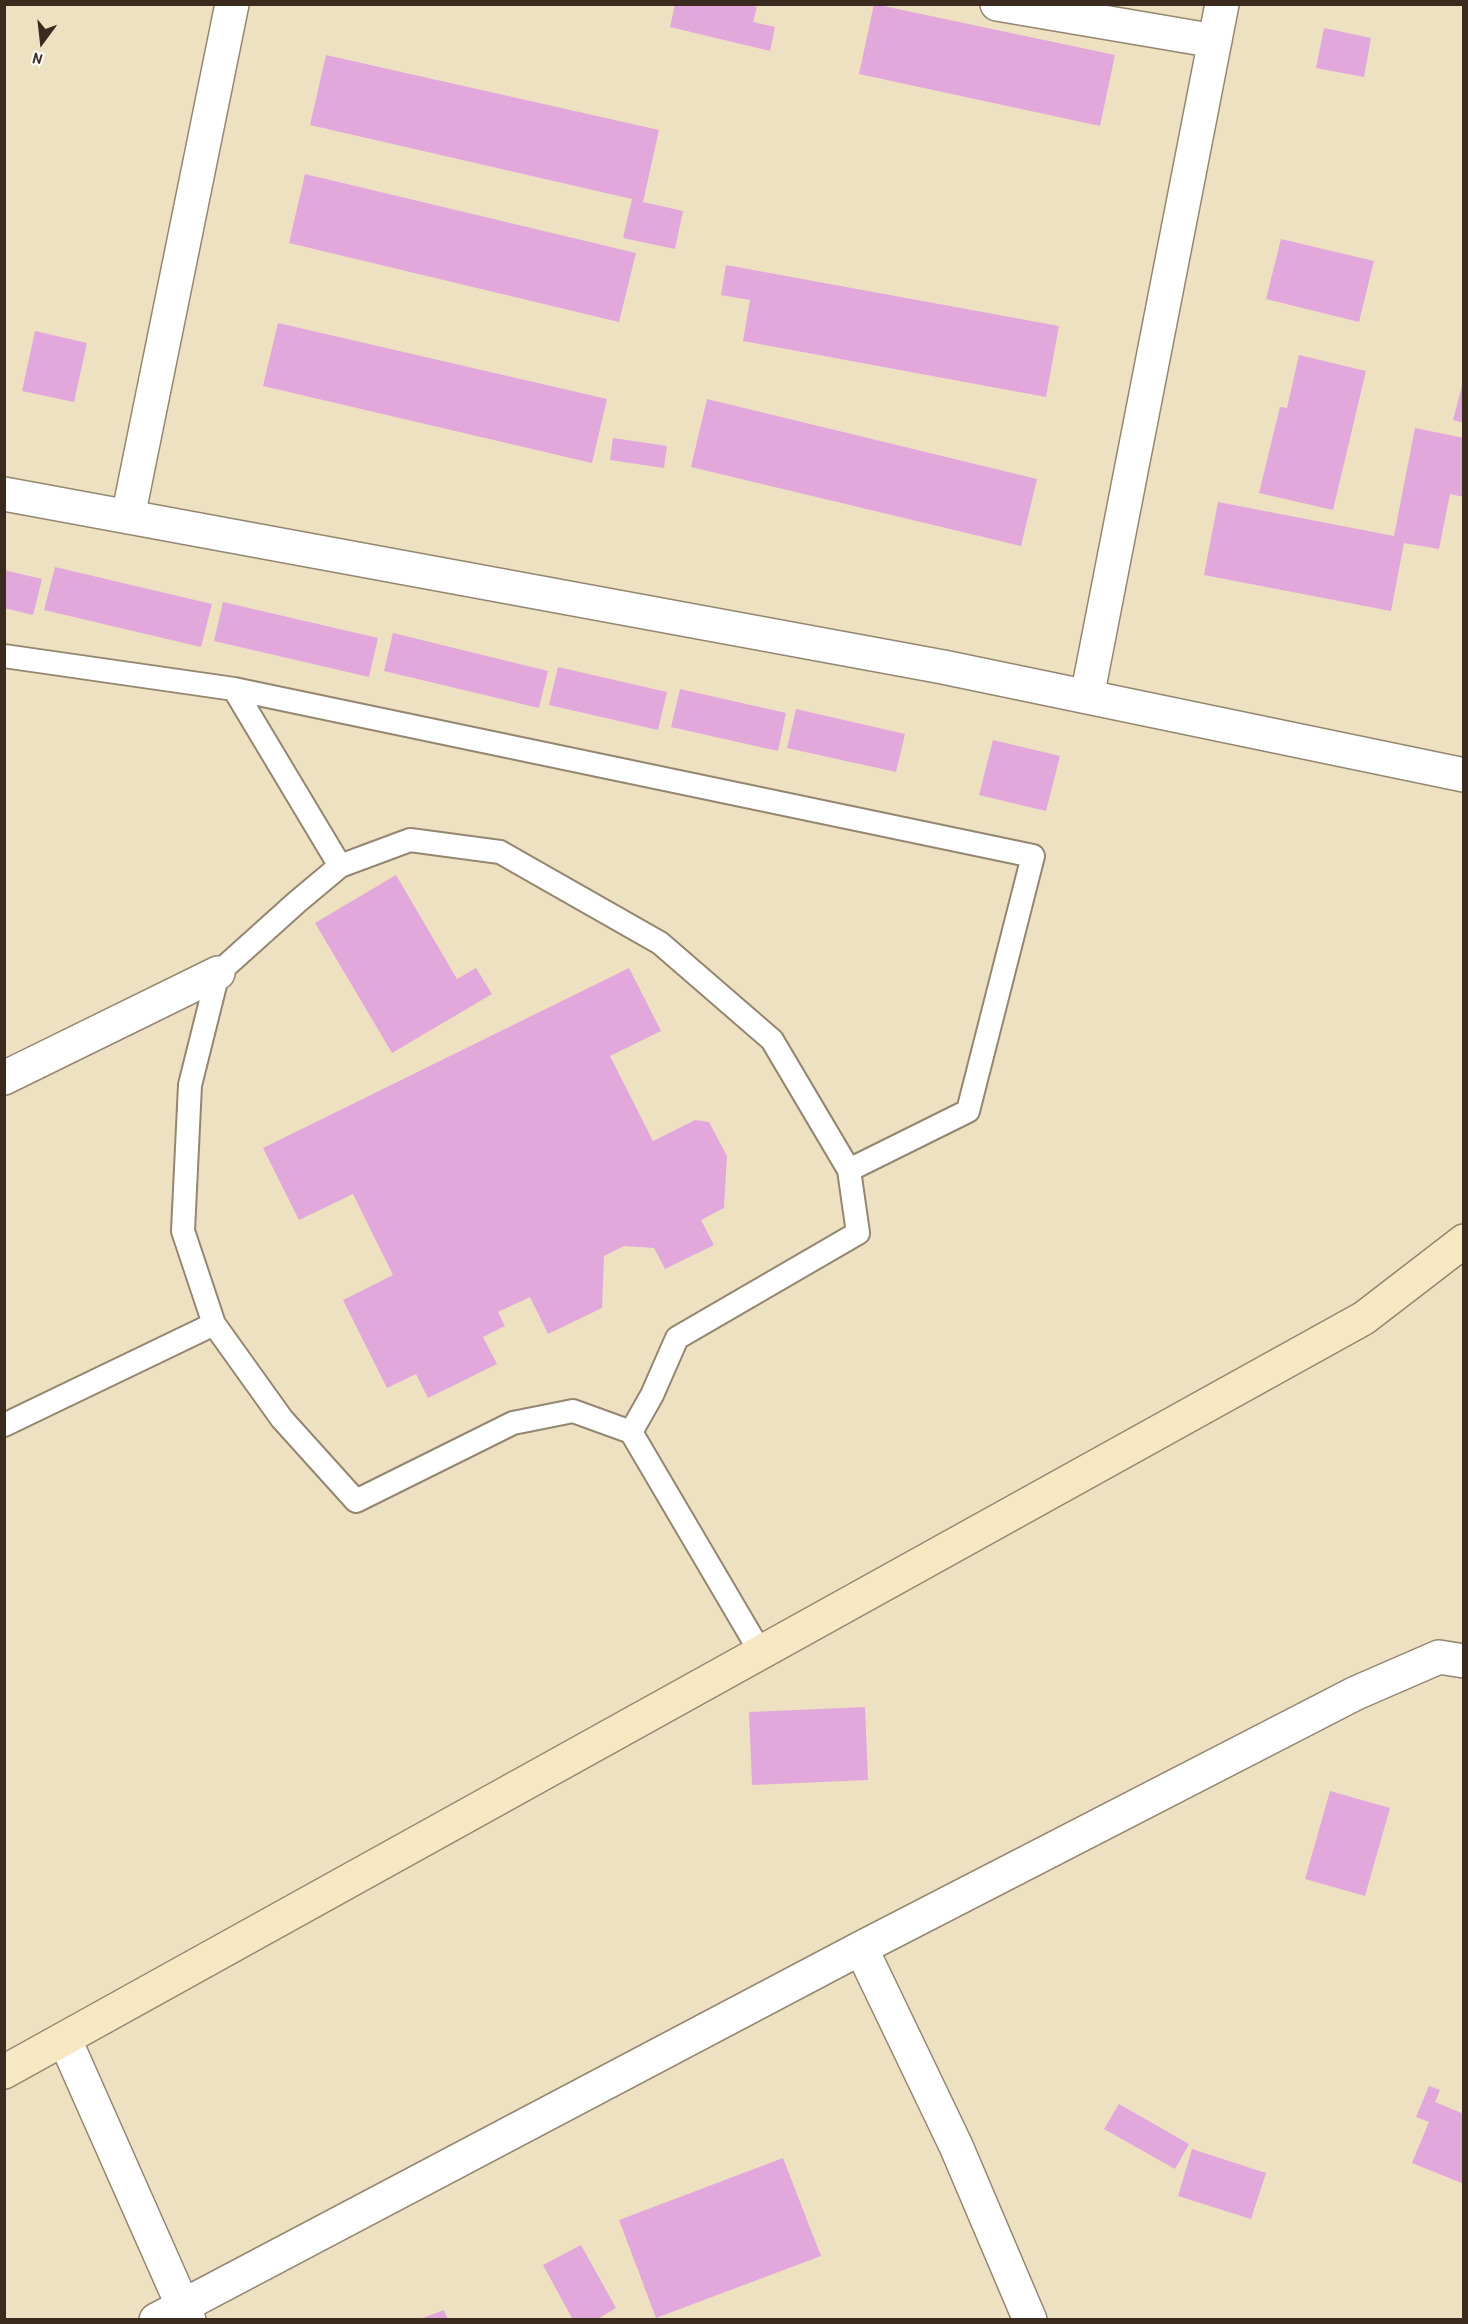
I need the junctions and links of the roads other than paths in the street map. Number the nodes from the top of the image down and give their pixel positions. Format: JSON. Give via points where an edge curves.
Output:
{"nodes":[{"id":1,"x":232,"y":4,"type":"edge"},
{"id":2,"x":997,"y":4,"type":"edge"},
{"id":3,"x":1222,"y":4,"type":"edge"},
{"id":4,"x":1215,"y":41,"type":"junction"},
{"id":5,"x":4,"y":494,"type":"edge"},
{"id":6,"x":128,"y":517,"type":"junction"},
{"id":7,"x":4,"y":656,"type":"edge"},
{"id":8,"x":234,"y":689,"type":"junction"},
{"id":9,"x":1087,"y":697,"type":"junction"},
{"id":10,"x":1464,"y":776,"type":"edge"},
{"id":11,"x":340,"y":866,"type":"junction"},
{"id":12,"x":218,"y":973,"type":"junction"},
{"id":13,"x":4,"y":1078,"type":"edge"},
{"id":14,"x":849,"y":1170,"type":"junction"},
{"id":15,"x":1464,"y":1241,"type":"edge"},
{"id":16,"x":214,"y":1324,"type":"junction"},
{"id":17,"x":4,"y":1425,"type":"edge"},
{"id":18,"x":631,"y":1432,"type":"junction"},
{"id":19,"x":761,"y":1653,"type":"junction"},
{"id":20,"x":1464,"y":1661,"type":"edge"},
{"id":21,"x":861,"y":1948,"type":"junction"},
{"id":22,"x":65,"y":2040,"type":"junction"},
{"id":23,"x":4,"y":2072,"type":"edge"},
{"id":24,"x":176,"y":2315,"type":"edge"},
{"id":25,"x":1030,"y":2319,"type":"edge"}],
"edges":[{"from":1,"to":6,"type":"street"},
{"from":2,"to":4,"type":"street"},
{"from":3,"to":4,"type":"street"},
{"from":4,"to":9,"type":"street"},
{"from":5,"to":6,"type":"street"},
{"from":6,"to":9,"type":"street"},
{"from":7,"to":8,"type":"lane"},
{"from":8,"to":11,"type":"lane"},
{"from":8,"to":14,"type":"lane","via":[[1033,856],[968,1110]]},
{"from":9,"to":10,"type":"street"},
{"from":11,"to":12,"type":"lane"},
{"from":11,"to":14,"type":"lane","via":[[410,840],[500,852],[660,943],[772,1040]]},
{"from":12,"to":13,"type":"street"},
{"from":12,"to":16,"type":"lane","via":[[190,1085],[183,1231]]},
{"from":14,"to":18,"type":"lane","via":[[858,1233],[677,1338]]},
{"from":15,"to":19,"type":"street","via":[[1364,1318]]},
{"from":16,"to":17,"type":"lane"},
{"from":16,"to":18,"type":"lane","via":[[282,1419],[356,1501],[513,1423],[573,1411]]},
{"from":18,"to":19,"type":"lane"},
{"from":19,"to":22,"type":"street"},
{"from":20,"to":21,"type":"street","via":[[1440,1657],[1356,1693]]},
{"from":21,"to":24,"type":"street"},
{"from":21,"to":25,"type":"street","via":[[956,2146]]},
{"from":22,"to":23,"type":"street"},
{"from":22,"to":24,"type":"street"}]}
